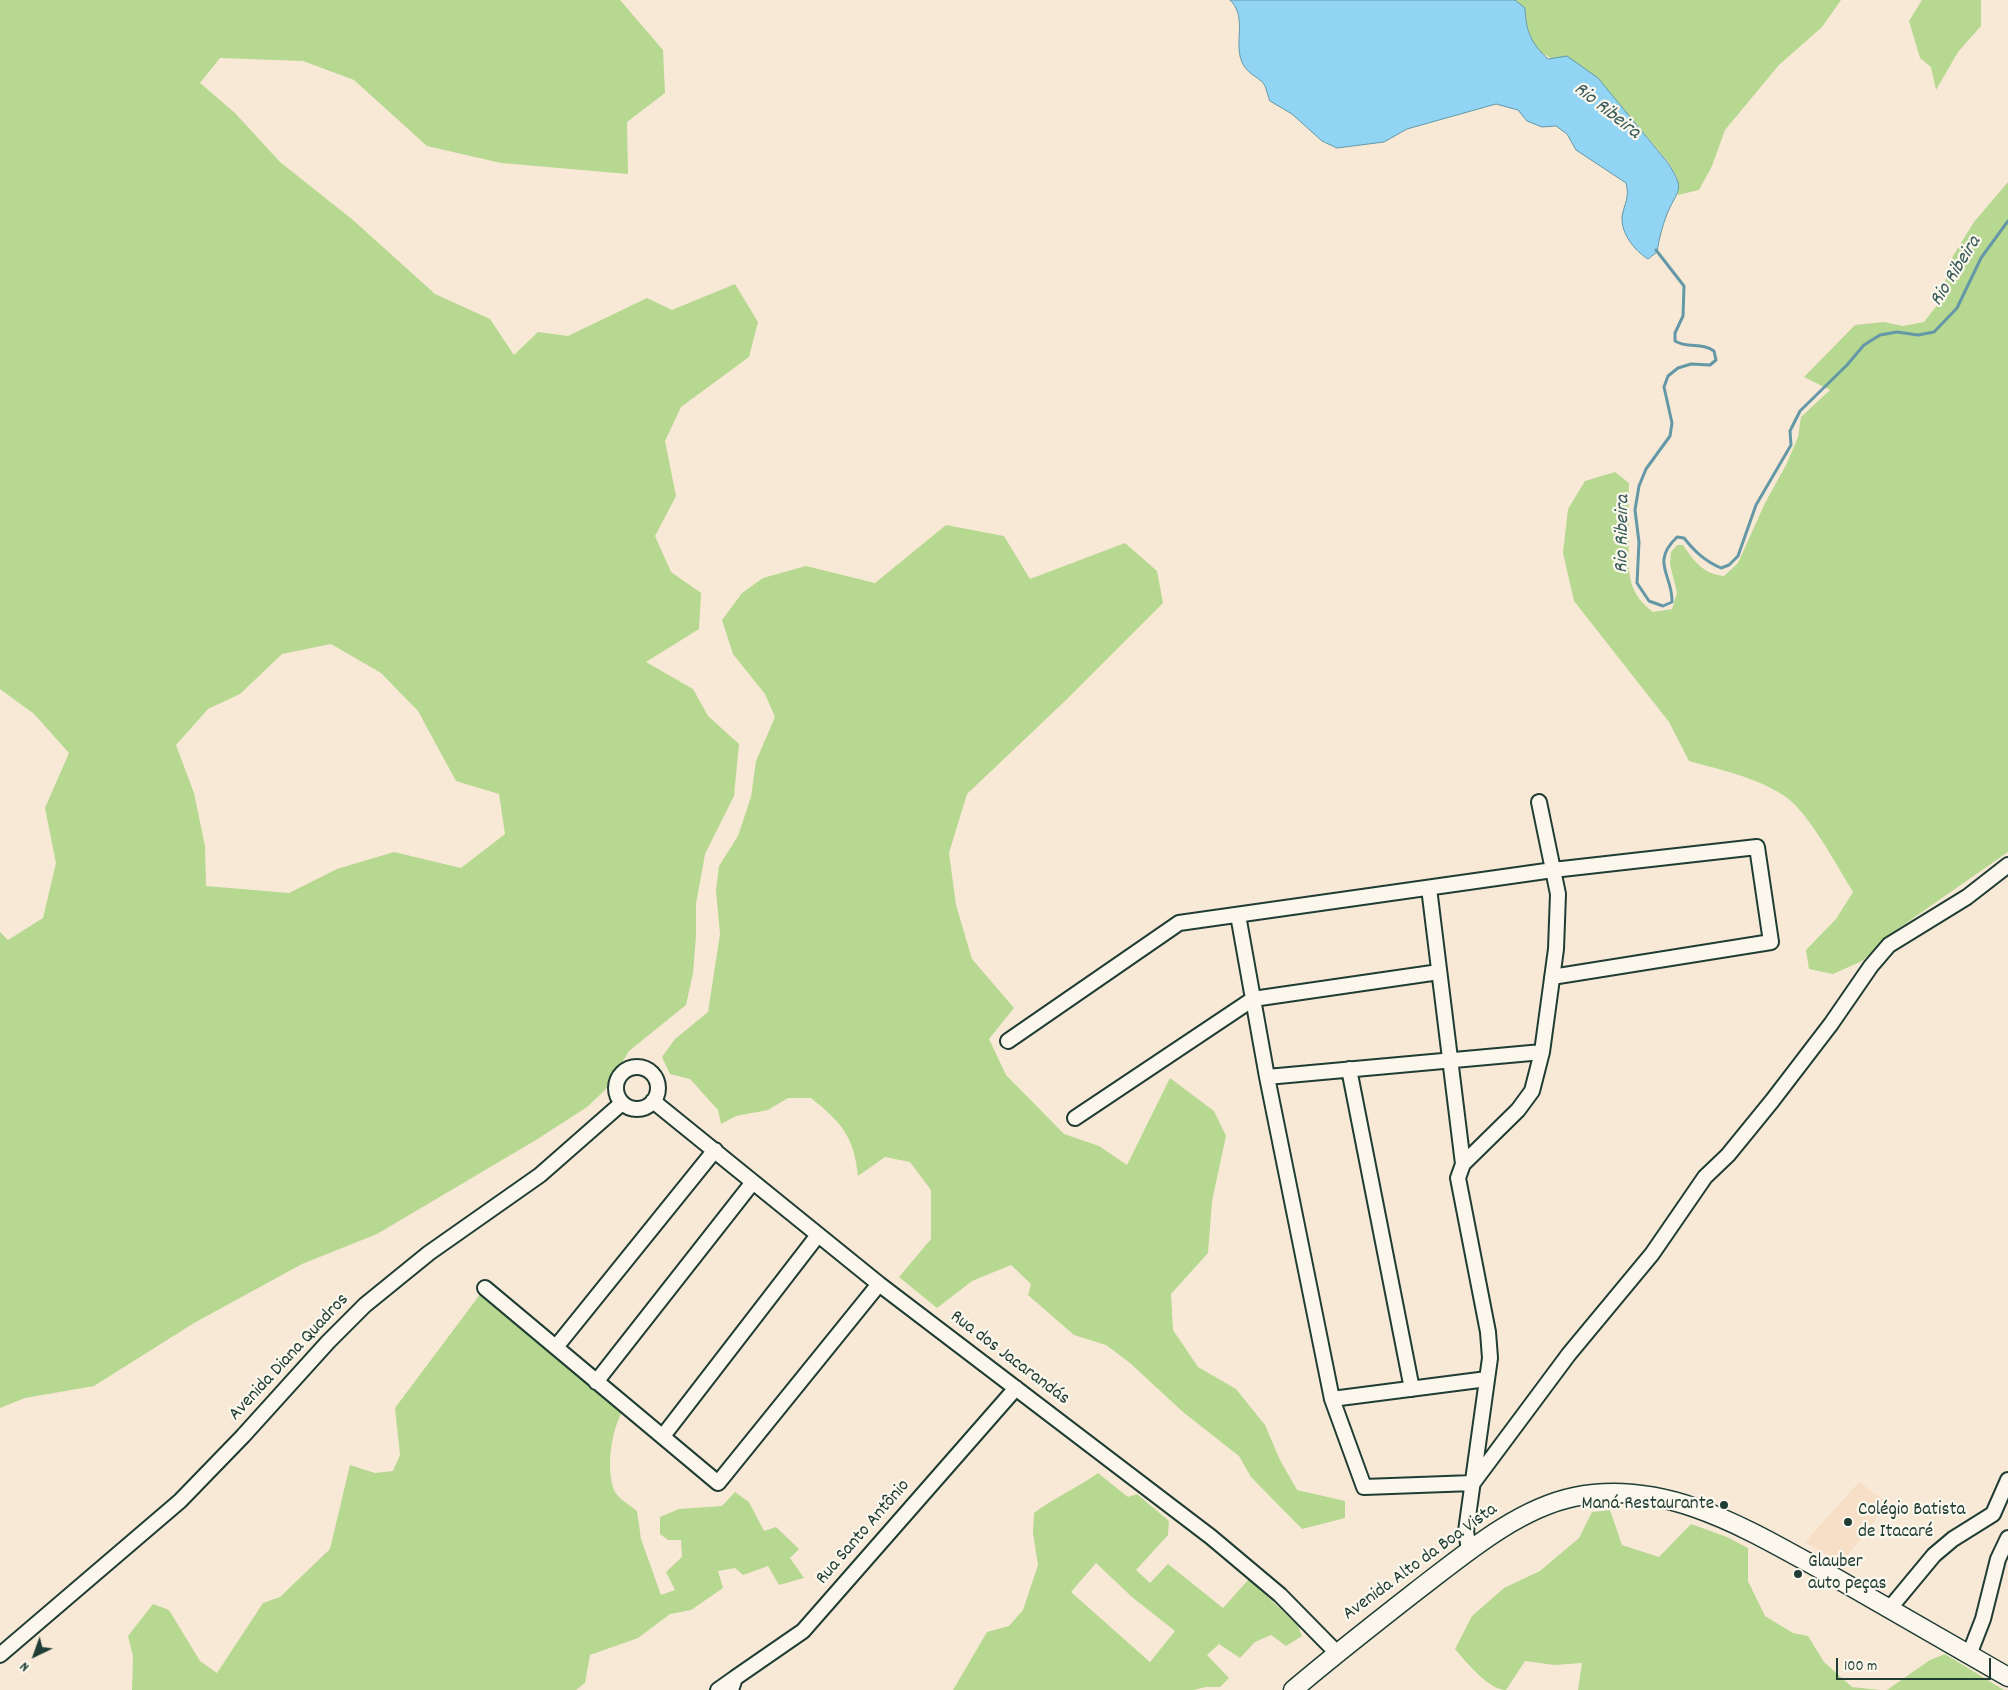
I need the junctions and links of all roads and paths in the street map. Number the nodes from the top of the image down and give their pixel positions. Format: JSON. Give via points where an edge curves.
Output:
{"nodes":[{"id":1,"x":1539,"y":802,"type":"dead end"},
{"id":2,"x":2008,"y":865,"type":"edge"},
{"id":3,"x":1553,"y":870,"type":"junction"},
{"id":4,"x":1429,"y":888,"type":"junction"},
{"id":5,"x":1238,"y":915,"type":"junction"},
{"id":6,"x":1439,"y":972,"type":"junction"},
{"id":7,"x":1552,"y":977,"type":"junction"},
{"id":8,"x":1253,"y":999,"type":"junction"},
{"id":9,"x":1008,"y":1041,"type":"dead end"},
{"id":10,"x":1542,"y":1052,"type":"junction"},
{"id":11,"x":1450,"y":1060,"type":"junction"},
{"id":12,"x":1348,"y":1069,"type":"junction"},
{"id":13,"x":1268,"y":1076,"type":"junction"},
{"id":14,"x":653,"y":1101,"type":"junction"},
{"id":15,"x":622,"y":1103,"type":"junction"},
{"id":16,"x":1075,"y":1118,"type":"dead end"},
{"id":17,"x":715,"y":1150,"type":"junction"},
{"id":18,"x":1463,"y":1164,"type":"junction"},
{"id":19,"x":753,"y":1182,"type":"junction"},
{"id":20,"x":818,"y":1235,"type":"junction"},
{"id":21,"x":879,"y":1284,"type":"junction"},
{"id":22,"x":485,"y":1288,"type":"dead end"},
{"id":23,"x":556,"y":1346,"type":"junction"},
{"id":24,"x":1488,"y":1379,"type":"junction"},
{"id":25,"x":596,"y":1382,"type":"junction"},
{"id":26,"x":1016,"y":1388,"type":"junction"},
{"id":27,"x":1412,"y":1389,"type":"junction"},
{"id":28,"x":1332,"y":1400,"type":"junction"},
{"id":29,"x":663,"y":1436,"type":"junction"},
{"id":30,"x":2008,"y":1480,"type":"edge"},
{"id":31,"x":1473,"y":1482,"type":"junction"},
{"id":32,"x":2008,"y":1538,"type":"edge"},
{"id":33,"x":1469,"y":1550,"type":"junction"},
{"id":34,"x":1890,"y":1608,"type":"junction"},
{"id":35,"x":1337,"y":1653,"type":"junction"},
{"id":36,"x":0,"y":1655,"type":"edge"},
{"id":37,"x":1970,"y":1655,"type":"junction"},
{"id":38,"x":2008,"y":1677,"type":"edge"},
{"id":39,"x":733,"y":1684,"type":"edge"},
{"id":40,"x":718,"y":1690,"type":"edge"},
{"id":41,"x":1293,"y":1690,"type":"edge"}],
"edges":[{"from":1,"to":3,"type":"street"},
{"from":2,"to":31,"type":"street","via":[[1967,897],[1889,946],[1871,966],[1832,1024],[1728,1156],[1705,1177],[1652,1254],[1569,1354]]},
{"from":3,"to":4,"type":"street"},
{"from":3,"to":7,"type":"street","via":[[1558,894]]},
{"from":3,"to":7,"type":"street","via":[[1757,847],[1771,942]]},
{"from":4,"to":5,"type":"street"},
{"from":4,"to":6,"type":"street"},
{"from":5,"to":8,"type":"street"},
{"from":5,"to":9,"type":"street","via":[[1179,923]]},
{"from":6,"to":8,"type":"street"},
{"from":6,"to":11,"type":"street"},
{"from":7,"to":10,"type":"street"},
{"from":8,"to":13,"type":"street"},
{"from":8,"to":16,"type":"street"},
{"from":10,"to":11,"type":"street"},
{"from":10,"to":18,"type":"street","via":[[1532,1091],[1518,1110]]},
{"from":11,"to":12,"type":"street"},
{"from":11,"to":18,"type":"street"},
{"from":12,"to":13,"type":"street"},
{"from":12,"to":27,"type":"street"},
{"from":13,"to":28,"type":"street"},
{"from":14,"to":15,"type":"street","via":[[638,1109]]},
{"from":14,"to":15,"type":"street","via":[[658,1088],[656,1079],[645,1069],[636,1067],[623,1072],[617,1080],[617,1094]]},
{"from":14,"to":17,"type":"street","name":"Rua dos Jacarandás"},
{"from":15,"to":36,"type":"street","name":"Avenida Diana Quadros","via":[[540,1174],[429,1253],[365,1305],[180,1501]]},
{"from":17,"to":19,"type":"street","name":"Rua dos Jacarandás"},
{"from":17,"to":23,"type":"street"},
{"from":18,"to":24,"type":"street","via":[[1458,1178],[1488,1332]]},
{"from":19,"to":20,"type":"street","name":"Rua dos Jacarandás"},
{"from":19,"to":25,"type":"street"},
{"from":20,"to":21,"type":"street","name":"Rua dos Jacarandás"},
{"from":20,"to":29,"type":"street"},
{"from":21,"to":26,"type":"street","name":"Rua dos Jacarandás"},
{"from":21,"to":29,"type":"street","via":[[718,1483]]},
{"from":22,"to":23,"type":"street"},
{"from":23,"to":25,"type":"street"},
{"from":24,"to":27,"type":"street"},
{"from":24,"to":31,"type":"street"},
{"from":25,"to":29,"type":"street"},
{"from":26,"to":35,"type":"street","name":"Rua dos Jacarandás","via":[[1211,1537],[1280,1596]]},
{"from":26,"to":39,"type":"street","name":"Rua Santo Antônio","via":[[803,1631]]},
{"from":27,"to":28,"type":"street"},
{"from":28,"to":31,"type":"street","via":[[1364,1487]]},
{"from":30,"to":34,"type":"street","via":[[1993,1514],[1934,1555]]},
{"from":31,"to":33,"type":"street","via":[[1466,1531]]},
{"from":32,"to":37,"type":"street","via":[[1998,1559]]},
{"from":33,"to":34,"type":"main road","name":"Avenida Alto da Boa Vista","via":[[1520,1517],[1573,1498],[1607,1494],[1642,1495],[1666,1499],[1722,1517]]},
{"from":33,"to":35,"type":"main road","name":"Avenida Alto da Boa Vista"},
{"from":34,"to":37,"type":"main road","name":"Avenida Alto da Boa Vista"},
{"from":35,"to":41,"type":"main road","name":"Avenida Alto da Boa Vista"},
{"from":37,"to":38,"type":"main road","name":"Avenida Alto da Boa Vista"},
{"from":39,"to":40,"type":"street","name":"Rua Santo Antônio"}]}
